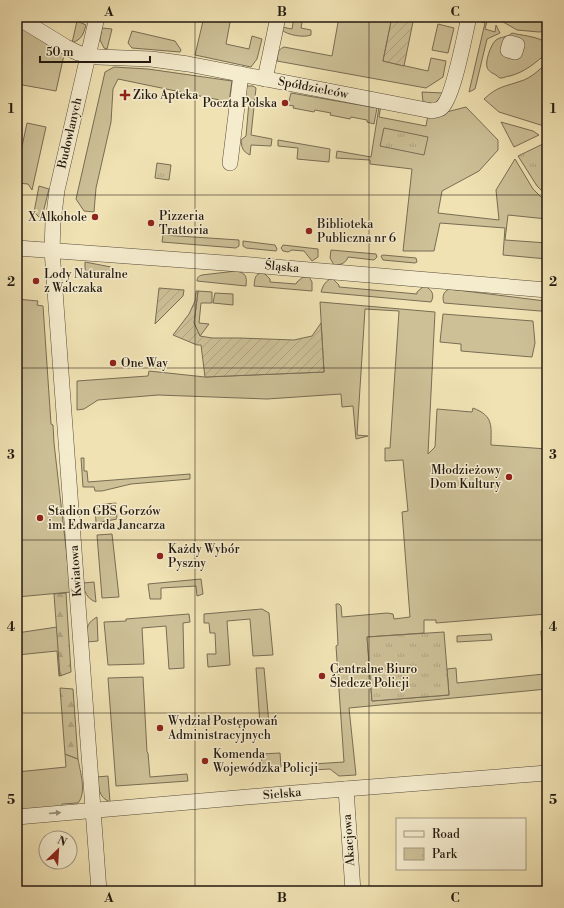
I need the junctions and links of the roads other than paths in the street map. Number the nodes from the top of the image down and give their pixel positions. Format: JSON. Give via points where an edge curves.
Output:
{"nodes":[{"id":1,"x":17,"y":17,"type":"edge"},
{"id":2,"x":97,"y":17,"type":"edge"},
{"id":3,"x":278,"y":17,"type":"edge"},
{"id":4,"x":469,"y":17,"type":"edge"},
{"id":5,"x":88,"y":55,"type":"junction"},
{"id":6,"x":241,"y":74,"type":"junction"},
{"id":7,"x":265,"y":79,"type":"junction"},
{"id":8,"x":230,"y":163,"type":"dead end"},
{"id":9,"x":17,"y":248,"type":"edge"},
{"id":10,"x":52,"y":250,"type":"junction"},
{"id":11,"x":547,"y":290,"type":"edge"},
{"id":12,"x":547,"y":773,"type":"edge"},
{"id":13,"x":346,"y":789,"type":"junction"},
{"id":14,"x":94,"y":810,"type":"junction"},
{"id":15,"x":17,"y":817,"type":"edge"},
{"id":16,"x":99,"y":891,"type":"edge"},
{"id":17,"x":353,"y":891,"type":"edge"}],
"edges":[{"from":1,"to":5,"type":"street","name":"Spółdzielców","via":[[68,49]]},
{"from":2,"to":5,"type":"street","name":"Budowlanych"},
{"from":3,"to":7,"type":"street"},
{"from":4,"to":7,"type":"street","name":"Spółdzielców","via":[[453,87],[445,104],[437,110]]},
{"from":5,"to":6,"type":"street","name":"Spółdzielców","via":[[170,61]]},
{"from":5,"to":10,"type":"street","name":"Budowlanych","via":[[55,203]]},
{"from":6,"to":7,"type":"street","name":"Spółdzielców"},
{"from":6,"to":8,"type":"street"},
{"from":9,"to":10,"type":"street","name":"Śląska"},
{"from":10,"to":11,"type":"street","name":"Śląska"},
{"from":10,"to":14,"type":"street","name":"Kwiatowa"},
{"from":12,"to":13,"type":"street","name":"Sielska"},
{"from":13,"to":14,"type":"street","name":"Sielska"},
{"from":13,"to":17,"type":"street","name":"Akacjowa"},
{"from":15,"to":14,"type":"street","name":"Sielska","one_way":true},
{"from":14,"to":16,"type":"street","name":"Kwiatowa"}]}
